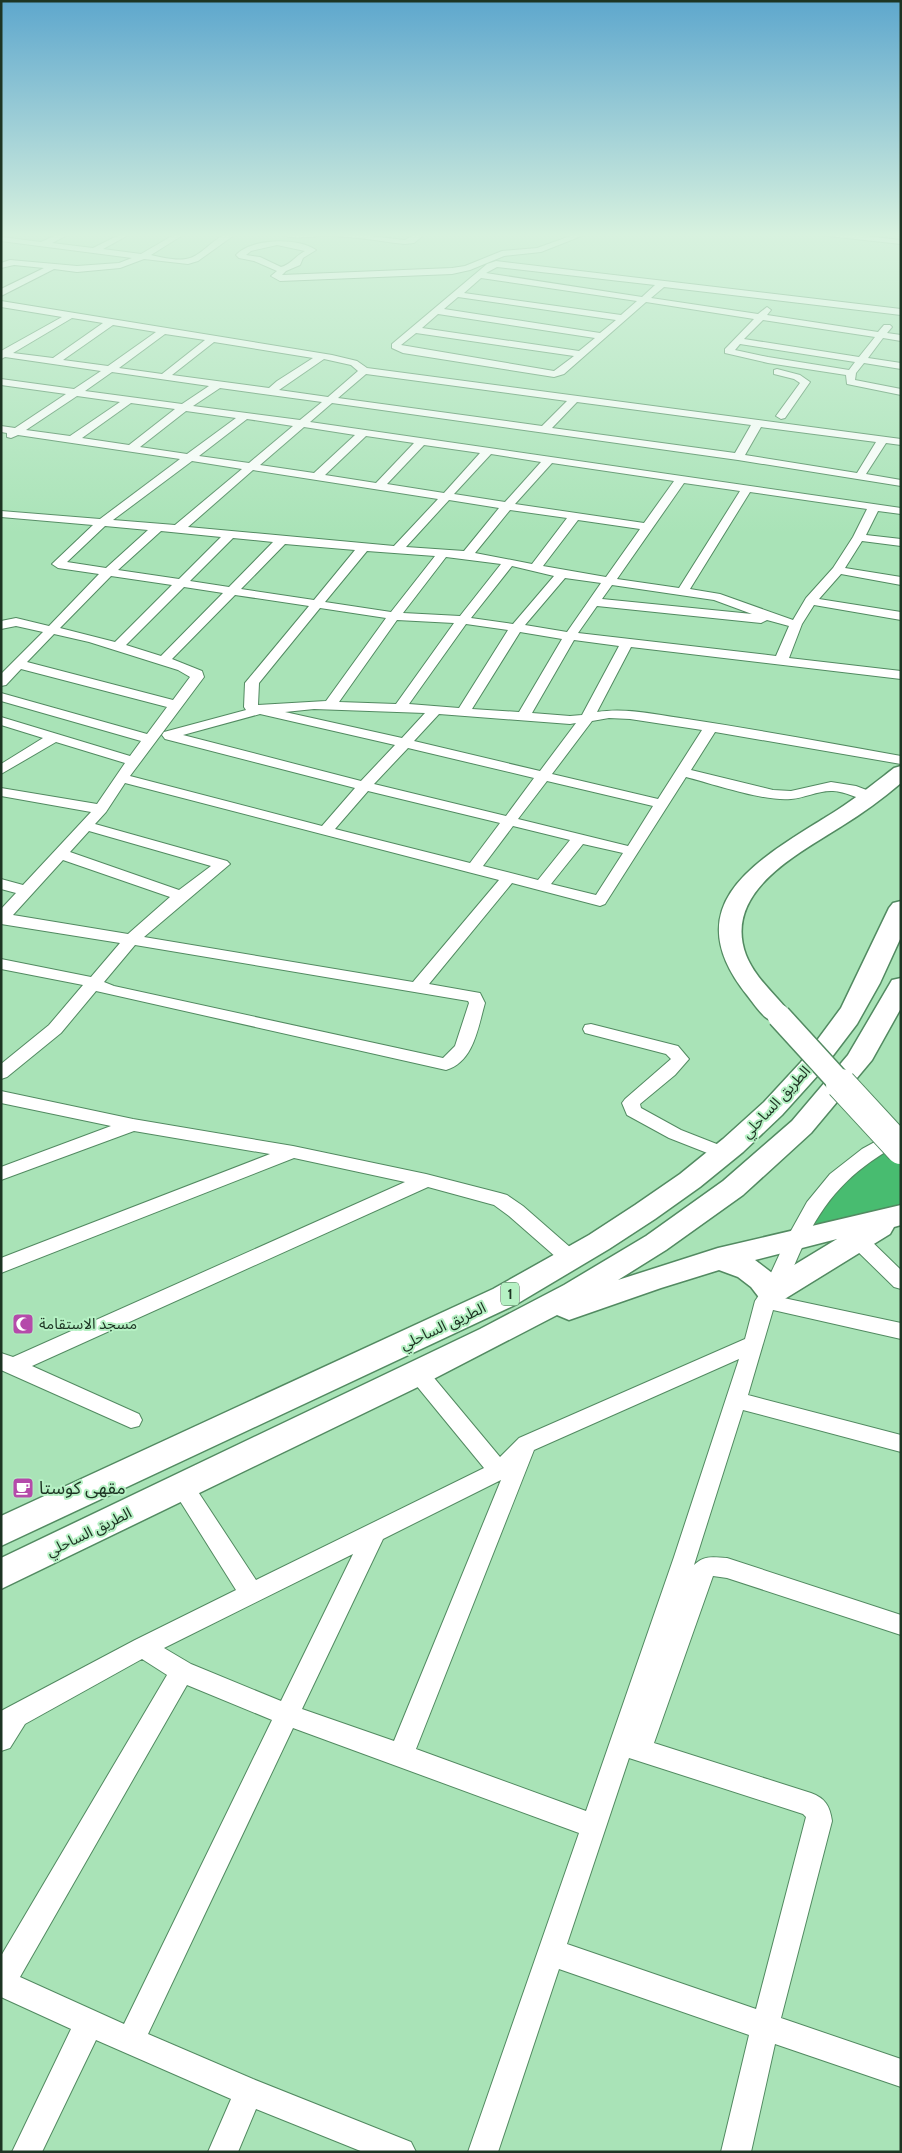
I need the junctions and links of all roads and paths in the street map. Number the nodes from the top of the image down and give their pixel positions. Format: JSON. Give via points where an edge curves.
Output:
{"nodes":[{"id":1,"x":40,"y":333,"type":"edge"},
{"id":2,"x":95,"y":333,"type":"edge"},
{"id":3,"x":160,"y":333,"type":"edge"},
{"id":4,"x":178,"y":333,"type":"edge"},
{"id":5,"x":410,"y":333,"type":"edge"},
{"id":6,"x":438,"y":333,"type":"edge"},
{"id":7,"x":584,"y":333,"type":"edge"},
{"id":8,"x":604,"y":333,"type":"edge"},
{"id":9,"x":744,"y":333,"type":"edge"},
{"id":10,"x":871,"y":333,"type":"edge"},
{"id":11,"x":881,"y":335,"type":"junction"},
{"id":12,"x":601,"y":336,"type":"junction"},
{"id":13,"x":901,"y":338,"type":"edge"},
{"id":14,"x":212,"y":339,"type":"junction"},
{"id":15,"x":737,"y":341,"type":"junction"},
{"id":16,"x":581,"y":354,"type":"junction"},
{"id":17,"x":2,"y":355,"type":"edge"},
{"id":18,"x":321,"y":357,"type":"junction"},
{"id":19,"x":860,"y":360,"type":"junction"},
{"id":20,"x":55,"y":362,"type":"junction"},
{"id":21,"x":901,"y":366,"type":"edge"},
{"id":22,"x":109,"y":370,"type":"junction"},
{"id":23,"x":764,"y":370,"type":"dead end"},
{"id":24,"x":364,"y":371,"type":"junction"},
{"id":25,"x":851,"y":373,"type":"junction"},
{"id":26,"x":164,"y":377,"type":"junction"},
{"id":27,"x":1,"y":382,"type":"edge"},
{"id":28,"x":20,"y":385,"type":"junction"},
{"id":29,"x":217,"y":385,"type":"junction"},
{"id":30,"x":901,"y":392,"type":"edge"},
{"id":31,"x":8,"y":393,"type":"dead end"},
{"id":32,"x":74,"y":393,"type":"junction"},
{"id":33,"x":273,"y":393,"type":"junction"},
{"id":34,"x":628,"y":396,"type":"dead end"},
{"id":35,"x":574,"y":399,"type":"junction"},
{"id":36,"x":129,"y":400,"type":"junction"},
{"id":37,"x":328,"y":400,"type":"junction"},
{"id":38,"x":184,"y":407,"type":"junction"},
{"id":39,"x":781,"y":416,"type":"junction"},
{"id":40,"x":244,"y":417,"type":"junction"},
{"id":41,"x":758,"y":422,"type":"junction"},
{"id":42,"x":303,"y":424,"type":"junction"},
{"id":43,"x":846,"y":424,"type":"dead end"},
{"id":44,"x":1,"y":429,"type":"edge"},
{"id":45,"x":544,"y":430,"type":"junction"},
{"id":46,"x":16,"y":431,"type":"junction"},
{"id":47,"x":363,"y":433,"type":"junction"},
{"id":48,"x":582,"y":435,"type":"junction"},
{"id":49,"x":883,"y":439,"type":"junction"},
{"id":50,"x":1,"y":440,"type":"edge"},
{"id":51,"x":72,"y":440,"type":"junction"},
{"id":52,"x":422,"y":442,"type":"junction"},
{"id":53,"x":901,"y":442,"type":"edge"},
{"id":54,"x":131,"y":449,"type":"junction"},
{"id":55,"x":488,"y":451,"type":"junction"},
{"id":56,"x":738,"y":457,"type":"junction"},
{"id":57,"x":188,"y":458,"type":"junction"},
{"id":58,"x":549,"y":460,"type":"junction"},
{"id":59,"x":563,"y":462,"type":"junction"},
{"id":60,"x":253,"y":466,"type":"junction"},
{"id":61,"x":317,"y":476,"type":"junction"},
{"id":62,"x":860,"y":476,"type":"junction"},
{"id":63,"x":680,"y":480,"type":"junction"},
{"id":64,"x":901,"y":483,"type":"edge"},
{"id":65,"x":380,"y":485,"type":"junction"},
{"id":66,"x":746,"y":489,"type":"junction"},
{"id":67,"x":444,"y":497,"type":"junction"},
{"id":68,"x":506,"y":506,"type":"junction"},
{"id":69,"x":874,"y":507,"type":"junction"},
{"id":70,"x":901,"y":511,"type":"edge"},
{"id":71,"x":1,"y":514,"type":"edge"},
{"id":72,"x":576,"y":516,"type":"junction"},
{"id":73,"x":103,"y":522,"type":"junction"},
{"id":74,"x":158,"y":527,"type":"junction"},
{"id":75,"x":647,"y":527,"type":"junction"},
{"id":76,"x":178,"y":529,"type":"junction"},
{"id":77,"x":230,"y":535,"type":"junction"},
{"id":78,"x":859,"y":537,"type":"junction"},
{"id":79,"x":282,"y":540,"type":"junction"},
{"id":80,"x":901,"y":543,"type":"edge"},
{"id":81,"x":364,"y":547,"type":"junction"},
{"id":82,"x":398,"y":549,"type":"junction"},
{"id":83,"x":443,"y":553,"type":"junction"},
{"id":84,"x":467,"y":555,"type":"junction"},
{"id":85,"x":509,"y":562,"type":"junction"},
{"id":86,"x":535,"y":568,"type":"junction"},
{"id":87,"x":838,"y":570,"type":"junction"},
{"id":88,"x":108,"y":572,"type":"junction"},
{"id":89,"x":562,"y":574,"type":"junction"},
{"id":90,"x":610,"y":580,"type":"junction"},
{"id":91,"x":901,"y":581,"type":"edge"},
{"id":92,"x":181,"y":584,"type":"junction"},
{"id":93,"x":232,"y":591,"type":"junction"},
{"id":94,"x":682,"y":592,"type":"junction"},
{"id":95,"x":810,"y":601,"type":"junction"},
{"id":96,"x":595,"y":602,"type":"junction"},
{"id":97,"x":318,"y":604,"type":"junction"},
{"id":98,"x":394,"y":616,"type":"junction"},
{"id":99,"x":901,"y":616,"type":"edge"},
{"id":100,"x":463,"y":620,"type":"junction"},
{"id":101,"x":777,"y":621,"type":"junction"},
{"id":102,"x":796,"y":624,"type":"junction"},
{"id":103,"x":1,"y":625,"type":"edge"},
{"id":104,"x":516,"y":628,"type":"junction"},
{"id":105,"x":51,"y":630,"type":"junction"},
{"id":106,"x":570,"y":636,"type":"junction"},
{"id":107,"x":627,"y":642,"type":"junction"},
{"id":108,"x":117,"y":647,"type":"junction"},
{"id":109,"x":163,"y":661,"type":"junction"},
{"id":110,"x":781,"y":661,"type":"junction"},
{"id":111,"x":20,"y":664,"type":"junction"},
{"id":112,"x":901,"y":675,"type":"edge"},
{"id":113,"x":1,"y":682,"type":"edge"},
{"id":114,"x":1,"y":697,"type":"edge"},
{"id":115,"x":176,"y":705,"type":"junction"},
{"id":116,"x":330,"y":705,"type":"junction"},
{"id":117,"x":400,"y":708,"type":"junction"},
{"id":118,"x":260,"y":710,"type":"junction"},
{"id":119,"x":436,"y":710,"type":"junction"},
{"id":120,"x":464,"y":712,"type":"junction"},
{"id":121,"x":524,"y":716,"type":"junction"},
{"id":122,"x":587,"y":718,"type":"junction"},
{"id":123,"x":1,"y":721,"type":"edge"},
{"id":124,"x":711,"y":728,"type":"junction"},
{"id":125,"x":158,"y":735,"type":"junction"},
{"id":126,"x":55,"y":737,"type":"junction"},
{"id":127,"x":405,"y":743,"type":"junction"},
{"id":128,"x":133,"y":760,"type":"junction"},
{"id":129,"x":901,"y":760,"type":"edge"},
{"id":130,"x":1,"y":770,"type":"edge"},
{"id":131,"x":682,"y":772,"type":"junction"},
{"id":132,"x":901,"y":772,"type":"edge"},
{"id":133,"x":543,"y":776,"type":"junction"},
{"id":134,"x":121,"y":778,"type":"junction"},
{"id":135,"x":364,"y":786,"type":"junction"},
{"id":136,"x":1,"y":792,"type":"edge"},
{"id":137,"x":872,"y":797,"type":"junction"},
{"id":138,"x":662,"y":804,"type":"junction"},
{"id":139,"x":100,"y":810,"type":"junction"},
{"id":140,"x":509,"y":821,"type":"junction"},
{"id":141,"x":86,"y":826,"type":"junction"},
{"id":142,"x":325,"y":831,"type":"junction"},
{"id":143,"x":580,"y":838,"type":"junction"},
{"id":144,"x":632,"y":851,"type":"junction"},
{"id":145,"x":60,"y":854,"type":"junction"},
{"id":146,"x":473,"y":869,"type":"junction"},
{"id":147,"x":508,"y":878,"type":"junction"},
{"id":148,"x":1,"y":884,"type":"edge"},
{"id":149,"x":541,"y":886,"type":"junction"},
{"id":150,"x":27,"y":890,"type":"junction"},
{"id":151,"x":181,"y":896,"type":"junction"},
{"id":152,"x":901,"y":908,"type":"edge"},
{"id":153,"x":2,"y":919,"type":"edge"},
{"id":154,"x":131,"y":940,"type":"junction"},
{"id":155,"x":1,"y":964,"type":"edge"},
{"id":156,"x":94,"y":984,"type":"junction"},
{"id":157,"x":901,"y":985,"type":"edge"},
{"id":158,"x":417,"y":988,"type":"junction"},
{"id":159,"x":591,"y":1029,"type":"dead end"},
{"id":160,"x":1,"y":1072,"type":"edge"},
{"id":161,"x":1,"y":1097,"type":"edge"},
{"id":162,"x":133,"y":1125,"type":"junction"},
{"id":163,"x":901,"y":1135,"type":"edge"},
{"id":164,"x":901,"y":1149,"type":"edge"},
{"id":165,"x":293,"y":1152,"type":"junction"},
{"id":166,"x":726,"y":1154,"type":"junction"},
{"id":167,"x":1,"y":1174,"type":"edge"},
{"id":168,"x":426,"y":1180,"type":"junction"},
{"id":169,"x":901,"y":1216,"type":"edge"},
{"id":170,"x":797,"y":1238,"type":"junction"},
{"id":171,"x":858,"y":1240,"type":"junction"},
{"id":172,"x":718,"y":1259,"type":"junction"},
{"id":173,"x":572,"y":1260,"type":"junction"},
{"id":174,"x":1,"y":1266,"type":"edge"},
{"id":175,"x":901,"y":1282,"type":"edge"},
{"id":176,"x":768,"y":1297,"type":"junction"},
{"id":177,"x":901,"y":1331,"type":"edge"},
{"id":178,"x":485,"y":1341,"type":"junction"},
{"id":179,"x":754,"y":1344,"type":"junction"},
{"id":180,"x":5,"y":1363,"type":"edge"},
{"id":181,"x":418,"y":1373,"type":"junction"},
{"id":182,"x":736,"y":1400,"type":"junction"},
{"id":183,"x":131,"y":1420,"type":"dead end"},
{"id":184,"x":527,"y":1444,"type":"junction"},
{"id":185,"x":901,"y":1444,"type":"edge"},
{"id":186,"x":499,"y":1471,"type":"junction"},
{"id":187,"x":183,"y":1486,"type":"junction"},
{"id":188,"x":1,"y":1532,"type":"edge"},
{"id":189,"x":375,"y":1532,"type":"junction"},
{"id":190,"x":1,"y":1574,"type":"edge"},
{"id":191,"x":251,"y":1593,"type":"junction"},
{"id":192,"x":901,"y":1625,"type":"edge"},
{"id":193,"x":143,"y":1647,"type":"junction"},
{"id":194,"x":182,"y":1672,"type":"junction"},
{"id":195,"x":287,"y":1715,"type":"junction"},
{"id":196,"x":9,"y":1719,"type":"edge"},
{"id":197,"x":1,"y":1740,"type":"edge"},
{"id":198,"x":630,"y":1747,"type":"junction"},
{"id":199,"x":402,"y":1754,"type":"junction"},
{"id":200,"x":594,"y":1826,"type":"junction"},
{"id":201,"x":550,"y":1952,"type":"junction"},
{"id":202,"x":1,"y":1983,"type":"edge"},
{"id":203,"x":89,"y":2023,"type":"junction"},
{"id":204,"x":765,"y":2027,"type":"junction"},
{"id":205,"x":130,"y":2041,"type":"junction"},
{"id":206,"x":901,"y":2073,"type":"edge"},
{"id":207,"x":249,"y":2092,"type":"junction"},
{"id":208,"x":27,"y":2152,"type":"edge"},
{"id":209,"x":223,"y":2152,"type":"edge"},
{"id":210,"x":401,"y":2152,"type":"edge"},
{"id":211,"x":482,"y":2152,"type":"edge"},
{"id":212,"x":736,"y":2152,"type":"edge"}],
"edges":[{"from":1,"to":17,"type":"street"},
{"from":2,"to":20,"type":"street"},
{"from":3,"to":22,"type":"street"},
{"from":4,"to":14,"type":"street"},
{"from":5,"to":16,"type":"street","via":[[395,346],[396,349],[548,374],[561,372]]},
{"from":6,"to":16,"type":"street"},
{"from":7,"to":12,"type":"street"},
{"from":8,"to":12,"type":"street"},
{"from":9,"to":15,"type":"street"},
{"from":10,"to":11,"type":"street"},
{"from":11,"to":13,"type":"street"},
{"from":11,"to":19,"type":"street"},
{"from":12,"to":16,"type":"street"},
{"from":14,"to":18,"type":"street"},
{"from":14,"to":26,"type":"street"},
{"from":15,"to":19,"type":"street"},
{"from":15,"to":25,"type":"street","via":[[728,349],[730,353]]},
{"from":17,"to":20,"type":"street"},
{"from":18,"to":24,"type":"street","via":[[354,363]]},
{"from":18,"to":33,"type":"street","via":[[280,383]]},
{"from":19,"to":21,"type":"street"},
{"from":19,"to":25,"type":"street"},
{"from":20,"to":22,"type":"street"},
{"from":22,"to":26,"type":"street"},
{"from":22,"to":32,"type":"street"},
{"from":23,"to":39,"type":"street","via":[[790,374],[805,382]]},
{"from":24,"to":35,"type":"street"},
{"from":24,"to":37,"type":"street"},
{"from":25,"to":30,"type":"street","via":[[852,384]]},
{"from":26,"to":29,"type":"street"},
{"from":27,"to":28,"type":"street"},
{"from":28,"to":31,"type":"street"},
{"from":28,"to":32,"type":"street"},
{"from":29,"to":33,"type":"street"},
{"from":29,"to":38,"type":"street"},
{"from":32,"to":36,"type":"street"},
{"from":32,"to":46,"type":"street"},
{"from":33,"to":37,"type":"street"},
{"from":34,"to":39,"type":"street"},
{"from":35,"to":41,"type":"street"},
{"from":35,"to":45,"type":"street"},
{"from":36,"to":38,"type":"street"},
{"from":36,"to":51,"type":"street"},
{"from":37,"to":42,"type":"street"},
{"from":37,"to":45,"type":"street"},
{"from":38,"to":40,"type":"street"},
{"from":38,"to":54,"type":"street"},
{"from":39,"to":43,"type":"street"},
{"from":40,"to":42,"type":"street"},
{"from":40,"to":57,"type":"street"},
{"from":41,"to":49,"type":"street"},
{"from":41,"to":56,"type":"street"},
{"from":42,"to":47,"type":"street"},
{"from":42,"to":60,"type":"street"},
{"from":44,"to":46,"type":"street"},
{"from":45,"to":48,"type":"street"},
{"from":46,"to":50,"type":"street"},
{"from":46,"to":51,"type":"street"},
{"from":47,"to":52,"type":"street"},
{"from":47,"to":61,"type":"street"},
{"from":48,"to":56,"type":"street"},
{"from":48,"to":59,"type":"street"},
{"from":49,"to":53,"type":"street"},
{"from":49,"to":62,"type":"street"},
{"from":51,"to":54,"type":"street"},
{"from":52,"to":55,"type":"street"},
{"from":52,"to":65,"type":"street"},
{"from":54,"to":57,"type":"street"},
{"from":55,"to":58,"type":"street"},
{"from":55,"to":67,"type":"street"},
{"from":56,"to":62,"type":"street"},
{"from":57,"to":60,"type":"street"},
{"from":57,"to":73,"type":"street"},
{"from":58,"to":59,"type":"street"},
{"from":58,"to":68,"type":"street"},
{"from":59,"to":63,"type":"street"},
{"from":60,"to":61,"type":"street"},
{"from":60,"to":76,"type":"street"},
{"from":61,"to":65,"type":"street"},
{"from":62,"to":64,"type":"street"},
{"from":63,"to":66,"type":"street"},
{"from":63,"to":75,"type":"street"},
{"from":65,"to":67,"type":"street"},
{"from":66,"to":69,"type":"street"},
{"from":66,"to":94,"type":"street"},
{"from":67,"to":68,"type":"street"},
{"from":67,"to":82,"type":"street"},
{"from":68,"to":72,"type":"street"},
{"from":68,"to":84,"type":"street"},
{"from":69,"to":70,"type":"street"},
{"from":69,"to":78,"type":"street"},
{"from":71,"to":73,"type":"street"},
{"from":72,"to":75,"type":"street"},
{"from":72,"to":86,"type":"street"},
{"from":73,"to":74,"type":"street"},
{"from":73,"to":88,"type":"street","via":[[58,564]]},
{"from":74,"to":76,"type":"street"},
{"from":74,"to":88,"type":"street"},
{"from":75,"to":90,"type":"street"},
{"from":76,"to":77,"type":"street"},
{"from":77,"to":79,"type":"street"},
{"from":77,"to":92,"type":"street"},
{"from":78,"to":80,"type":"street"},
{"from":78,"to":87,"type":"street"},
{"from":79,"to":81,"type":"street"},
{"from":79,"to":93,"type":"street"},
{"from":81,"to":82,"type":"street"},
{"from":81,"to":97,"type":"street"},
{"from":82,"to":83,"type":"street"},
{"from":83,"to":84,"type":"street"},
{"from":83,"to":98,"type":"street"},
{"from":84,"to":85,"type":"street"},
{"from":85,"to":86,"type":"street"},
{"from":85,"to":100,"type":"street"},
{"from":86,"to":89,"type":"street"},
{"from":87,"to":91,"type":"street"},
{"from":87,"to":95,"type":"street"},
{"from":88,"to":92,"type":"street"},
{"from":88,"to":105,"type":"street"},
{"from":89,"to":90,"type":"street"},
{"from":89,"to":104,"type":"street"},
{"from":90,"to":94,"type":"street"},
{"from":90,"to":96,"type":"street"},
{"from":92,"to":93,"type":"street"},
{"from":92,"to":108,"type":"street"},
{"from":93,"to":97,"type":"street"},
{"from":93,"to":109,"type":"street"},
{"from":94,"to":101,"type":"street","via":[[737,603]]},
{"from":95,"to":99,"type":"street"},
{"from":95,"to":102,"type":"street"},
{"from":96,"to":101,"type":"street"},
{"from":96,"to":106,"type":"street"},
{"from":97,"to":98,"type":"street"},
{"from":97,"to":118,"type":"street","via":[[252,683],[252,707]]},
{"from":98,"to":100,"type":"street"},
{"from":98,"to":116,"type":"street"},
{"from":100,"to":104,"type":"street"},
{"from":100,"to":117,"type":"street"},
{"from":101,"to":102,"type":"street"},
{"from":102,"to":110,"type":"street"},
{"from":103,"to":105,"type":"street","via":[[16,622]]},
{"from":104,"to":106,"type":"street"},
{"from":104,"to":120,"type":"street"},
{"from":105,"to":108,"type":"street"},
{"from":105,"to":111,"type":"street"},
{"from":106,"to":107,"type":"street"},
{"from":106,"to":121,"type":"street"},
{"from":107,"to":110,"type":"street"},
{"from":107,"to":122,"type":"street"},
{"from":108,"to":109,"type":"street"},
{"from":109,"to":115,"type":"street","via":[[197,674]]},
{"from":110,"to":112,"type":"street"},
{"from":111,"to":113,"type":"street"},
{"from":111,"to":115,"type":"street"},
{"from":114,"to":125,"type":"street"},
{"from":115,"to":125,"type":"street"},
{"from":116,"to":117,"type":"street"},
{"from":116,"to":118,"type":"street"},
{"from":117,"to":119,"type":"street"},
{"from":118,"to":125,"type":"street"},
{"from":118,"to":127,"type":"street"},
{"from":119,"to":120,"type":"street"},
{"from":119,"to":127,"type":"street"},
{"from":120,"to":121,"type":"street"},
{"from":121,"to":122,"type":"street","via":[[570,720]]},
{"from":122,"to":124,"type":"street","via":[[630,715]]},
{"from":122,"to":133,"type":"street"},
{"from":123,"to":126,"type":"street"},
{"from":124,"to":129,"type":"street"},
{"from":124,"to":131,"type":"street"},
{"from":125,"to":128,"type":"street"},
{"from":125,"to":135,"type":"street"},
{"from":126,"to":128,"type":"street"},
{"from":126,"to":130,"type":"street"},
{"from":127,"to":133,"type":"street"},
{"from":127,"to":135,"type":"street"},
{"from":128,"to":134,"type":"street"},
{"from":131,"to":137,"type":"street","via":[[773,794],[791,795],[831,786]]},
{"from":131,"to":138,"type":"street"},
{"from":132,"to":137,"type":"highway"},
{"from":133,"to":138,"type":"street"},
{"from":133,"to":140,"type":"street"},
{"from":134,"to":139,"type":"street"},
{"from":134,"to":142,"type":"street"},
{"from":135,"to":140,"type":"street"},
{"from":135,"to":142,"type":"street"},
{"from":136,"to":139,"type":"street"},
{"from":137,"to":164,"type":"highway","bridge":true,"via":[[782,852],[746,886],[735,905],[730,930],[735,957],[752,987]]},
{"from":138,"to":144,"type":"street"},
{"from":139,"to":141,"type":"street"},
{"from":140,"to":143,"type":"street"},
{"from":140,"to":146,"type":"street"},
{"from":141,"to":145,"type":"street"},
{"from":141,"to":151,"type":"street","via":[[222,864]]},
{"from":142,"to":146,"type":"street"},
{"from":143,"to":144,"type":"street"},
{"from":143,"to":149,"type":"street"},
{"from":144,"to":149,"type":"street","via":[[600,901]]},
{"from":145,"to":150,"type":"street"},
{"from":145,"to":151,"type":"street"},
{"from":146,"to":147,"type":"street"},
{"from":147,"to":149,"type":"street"},
{"from":147,"to":158,"type":"street"},
{"from":148,"to":150,"type":"street"},
{"from":150,"to":153,"type":"street"},
{"from":151,"to":154,"type":"street"},
{"from":152,"to":166,"type":"highway","name":"الطريق الساحلي","number":"1","via":[[845,1023],[803,1075]]},
{"from":153,"to":154,"type":"street"},
{"from":154,"to":156,"type":"street"},
{"from":154,"to":158,"type":"street"},
{"from":155,"to":156,"type":"street"},
{"from":156,"to":158,"type":"street","via":[[109,990],[446,1064],[454,1060],[461,1050],[477,1003],[474,997]]},
{"from":156,"to":160,"type":"street","via":[[55,1029]]},
{"from":157,"to":178,"type":"highway","name":"الطريق الساحلي","number":"1","via":[[888,1014],[864,1051],[825,1102],[785,1145],[726,1193],[654,1244]]},
{"from":159,"to":166,"type":"street","via":[[672,1050],[680,1059],[672,1071],[632,1103],[633,1111],[675,1134]]},
{"from":161,"to":162,"type":"street"},
{"from":162,"to":165,"type":"street"},
{"from":162,"to":167,"type":"street"},
{"from":163,"to":170,"type":"street","via":[[868,1153],[837,1179],[814,1207]]},
{"from":165,"to":168,"type":"street"},
{"from":165,"to":174,"type":"street"},
{"from":166,"to":173,"type":"highway","name":"الطريق الساحلي","number":"1","via":[[658,1205]]},
{"from":168,"to":173,"type":"street","via":[[500,1200]]},
{"from":168,"to":180,"type":"street"},
{"from":169,"to":170,"type":"highway"},
{"from":169,"to":171,"type":"highway"},
{"from":170,"to":172,"type":"highway"},
{"from":170,"to":176,"type":"street"},
{"from":171,"to":175,"type":"street"},
{"from":171,"to":176,"type":"highway"},
{"from":172,"to":176,"type":"highway","via":[[738,1264],[758,1276]]},
{"from":172,"to":178,"type":"highway","via":[[636,1285]]},
{"from":173,"to":188,"type":"highway","name":"الطريق الساحلي","number":"1","via":[[504,1297]]},
{"from":176,"to":177,"type":"street"},
{"from":176,"to":179,"type":"street"},
{"from":178,"to":181,"type":"highway","name":"الطريق الساحلي","number":"1"},
{"from":179,"to":182,"type":"street"},
{"from":179,"to":184,"type":"street"},
{"from":180,"to":183,"type":"street"},
{"from":181,"to":186,"type":"street"},
{"from":181,"to":187,"type":"highway","name":"الطريق الساحلي","number":"1"},
{"from":182,"to":185,"type":"street"},
{"from":182,"to":198,"type":"street"},
{"from":184,"to":186,"type":"street"},
{"from":184,"to":199,"type":"street"},
{"from":186,"to":189,"type":"street"},
{"from":187,"to":190,"type":"highway","name":"الطريق الساحلي","number":"1"},
{"from":187,"to":191,"type":"street"},
{"from":189,"to":191,"type":"street"},
{"from":189,"to":195,"type":"street"},
{"from":191,"to":193,"type":"street"},
{"from":192,"to":198,"type":"street","via":[[726,1568],[708,1566],[701,1573]]},
{"from":193,"to":194,"type":"street"},
{"from":193,"to":196,"type":"street"},
{"from":194,"to":195,"type":"street"},
{"from":194,"to":202,"type":"street"},
{"from":195,"to":199,"type":"street"},
{"from":195,"to":205,"type":"street"},
{"from":196,"to":197,"type":"street"},
{"from":198,"to":200,"type":"street"},
{"from":198,"to":204,"type":"street","via":[[811,1805],[818,1812],[820,1821]]},
{"from":199,"to":200,"type":"street"},
{"from":200,"to":201,"type":"street"},
{"from":201,"to":204,"type":"street"},
{"from":201,"to":211,"type":"street"},
{"from":202,"to":203,"type":"street"},
{"from":203,"to":205,"type":"street"},
{"from":203,"to":208,"type":"street"},
{"from":204,"to":206,"type":"street"},
{"from":204,"to":212,"type":"street"},
{"from":205,"to":207,"type":"street"},
{"from":207,"to":209,"type":"street"},
{"from":207,"to":210,"type":"street"}]}
